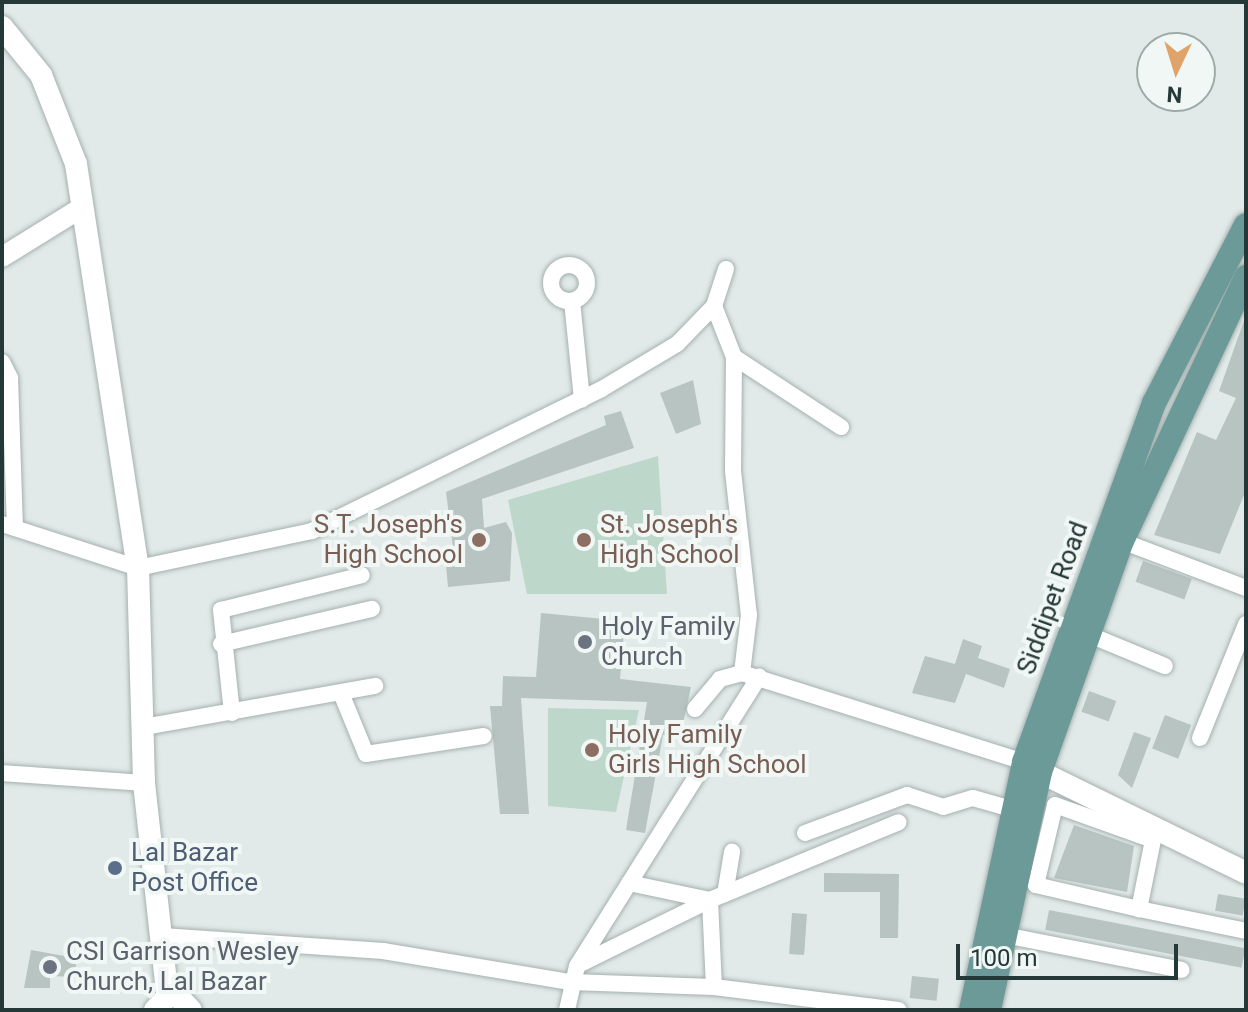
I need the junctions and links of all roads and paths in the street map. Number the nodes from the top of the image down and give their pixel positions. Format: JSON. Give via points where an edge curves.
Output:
{"nodes":[{"id":1,"x":2,"y":27,"type":"edge"},
{"id":2,"x":81,"y":208,"type":"junction"},
{"id":3,"x":1246,"y":225,"type":"edge"},
{"id":4,"x":2,"y":257,"type":"edge"},
{"id":5,"x":726,"y":269,"type":"dead end"},
{"id":6,"x":1246,"y":277,"type":"edge"},
{"id":7,"x":572,"y":301,"type":"dead end"},
{"id":8,"x":714,"y":306,"type":"junction"},
{"id":9,"x":1237,"y":316,"type":"edge"},
{"id":10,"x":734,"y":357,"type":"junction"},
{"id":11,"x":2,"y":362,"type":"edge"},
{"id":12,"x":582,"y":399,"type":"junction"},
{"id":13,"x":841,"y":427,"type":"dead end"},
{"id":14,"x":9,"y":526,"type":"edge"},
{"id":15,"x":1122,"y":541,"type":"junction"},
{"id":16,"x":138,"y":568,"type":"junction"},
{"id":17,"x":362,"y":575,"type":"dead end"},
{"id":18,"x":1246,"y":588,"type":"edge"},
{"id":19,"x":372,"y":609,"type":"dead end"},
{"id":20,"x":1246,"y":624,"type":"edge"},
{"id":21,"x":1090,"y":635,"type":"junction"},
{"id":22,"x":221,"y":644,"type":"junction"},
{"id":23,"x":1165,"y":666,"type":"dead end"},
{"id":24,"x":742,"y":673,"type":"junction"},
{"id":25,"x":759,"y":677,"type":"junction"},
{"id":26,"x":375,"y":686,"type":"dead end"},
{"id":27,"x":341,"y":693,"type":"junction"},
{"id":28,"x":695,"y":709,"type":"dead end"},
{"id":29,"x":232,"y":713,"type":"junction"},
{"id":30,"x":144,"y":727,"type":"junction"},
{"id":31,"x":484,"y":736,"type":"dead end"},
{"id":32,"x":1200,"y":738,"type":"dead end"},
{"id":33,"x":1032,"y":767,"type":"junction"},
{"id":34,"x":2,"y":773,"type":"edge"},
{"id":35,"x":144,"y":783,"type":"junction"},
{"id":36,"x":1011,"y":809,"type":"junction"},
{"id":37,"x":899,"y":822,"type":"dead end"},
{"id":38,"x":805,"y":833,"type":"dead end"},
{"id":39,"x":1154,"y":834,"type":"junction"},
{"id":40,"x":732,"y":852,"type":"dead end"},
{"id":41,"x":1246,"y":873,"type":"edge"},
{"id":42,"x":629,"y":883,"type":"junction"},
{"id":43,"x":718,"y":897,"type":"junction"},
{"id":44,"x":1139,"y":909,"type":"junction"},
{"id":45,"x":1246,"y":931,"type":"edge"},
{"id":46,"x":1004,"y":935,"type":"junction"},
{"id":47,"x":162,"y":936,"type":"junction"},
{"id":48,"x":1182,"y":970,"type":"dead end"},
{"id":49,"x":574,"y":974,"type":"junction"},
{"id":50,"x":714,"y":987,"type":"junction"},
{"id":51,"x":161,"y":1001,"type":"edge"},
{"id":52,"x":191,"y":1010,"type":"edge"},
{"id":53,"x":567,"y":1010,"type":"edge"},
{"id":54,"x":899,"y":1010,"type":"edge"},
{"id":55,"x":971,"y":1010,"type":"edge"},
{"id":56,"x":989,"y":1010,"type":"edge"}],
"edges":[{"from":1,"to":2,"type":"main road","via":[[41,75],[65,122]]},
{"from":2,"to":4,"type":"street"},
{"from":2,"to":16,"type":"main road"},
{"from":3,"to":33,"type":"main road","name":"Siddipet Road","via":[[1154,403]]},
{"from":5,"to":8,"type":"street"},
{"from":6,"to":9,"type":"main road","name":"Siddipet Road"},
{"from":7,"to":12,"type":"street"},
{"from":8,"to":10,"type":"street"},
{"from":8,"to":12,"type":"street","via":[[677,344]]},
{"from":9,"to":15,"type":"main road","name":"Siddipet Road"},
{"from":10,"to":13,"type":"street"},
{"from":10,"to":24,"type":"street","via":[[733,483],[749,615]]},
{"from":11,"to":14,"type":"street","via":[[10,378]]},
{"from":12,"to":16,"type":"street","via":[[312,531]]},
{"from":14,"to":16,"type":"street"},
{"from":15,"to":18,"type":"street"},
{"from":15,"to":21,"type":"main road","name":"Siddipet Road"},
{"from":16,"to":30,"type":"main road"},
{"from":17,"to":22,"type":"street","via":[[221,610]]},
{"from":19,"to":22,"type":"street"},
{"from":20,"to":32,"type":"street"},
{"from":21,"to":23,"type":"street"},
{"from":21,"to":33,"type":"main road","name":"Siddipet Road"},
{"from":22,"to":29,"type":"street"},
{"from":24,"to":25,"type":"street"},
{"from":24,"to":28,"type":"street","via":[[720,679]]},
{"from":25,"to":33,"type":"street"},
{"from":25,"to":42,"type":"street"},
{"from":26,"to":27,"type":"street"},
{"from":27,"to":29,"type":"street"},
{"from":27,"to":31,"type":"street","via":[[366,754]]},
{"from":29,"to":30,"type":"street"},
{"from":30,"to":35,"type":"main road"},
{"from":33,"to":36,"type":"main road","name":"Siddipet Road"},
{"from":33,"to":39,"type":"main road"},
{"from":33,"to":46,"type":"main road","name":"Siddipet Road"},
{"from":34,"to":35,"type":"street"},
{"from":35,"to":47,"type":"main road"},
{"from":36,"to":38,"type":"street","via":[[973,798],[943,807],[907,795]]},
{"from":36,"to":55,"type":"main road","name":"Siddipet Road"},
{"from":37,"to":43,"type":"street"},
{"from":39,"to":41,"type":"main road"},
{"from":39,"to":44,"type":"street"},
{"from":39,"to":44,"type":"street","via":[[1055,805],[1036,885]]},
{"from":40,"to":43,"type":"street"},
{"from":42,"to":43,"type":"street"},
{"from":42,"to":49,"type":"street"},
{"from":43,"to":49,"type":"street"},
{"from":43,"to":50,"type":"street"},
{"from":44,"to":45,"type":"street"},
{"from":46,"to":48,"type":"street"},
{"from":46,"to":56,"type":"main road","name":"Siddipet Road"},
{"from":47,"to":49,"type":"street","via":[[383,951]]},
{"from":47,"to":51,"type":"main road"},
{"from":49,"to":50,"type":"street"},
{"from":49,"to":53,"type":"street"},
{"from":50,"to":54,"type":"street"},
{"from":51,"to":52,"type":"main road","via":[[182,994]]}]}
